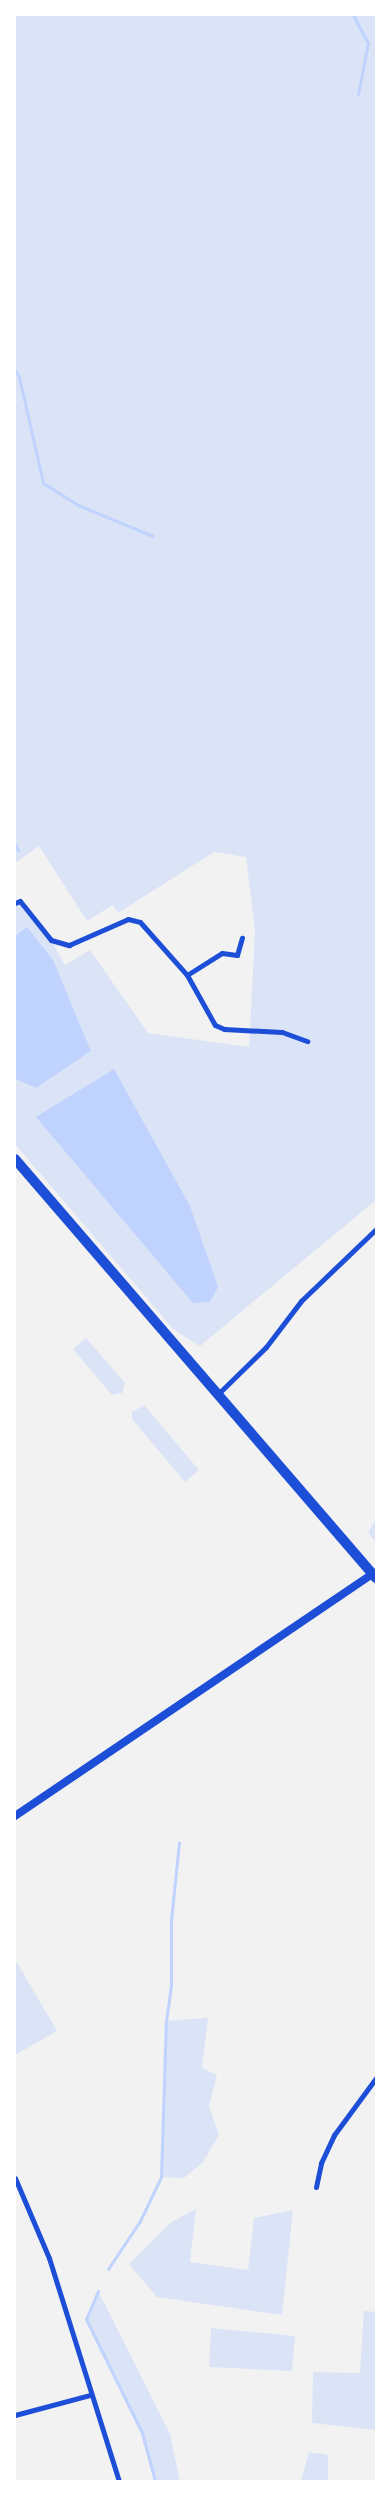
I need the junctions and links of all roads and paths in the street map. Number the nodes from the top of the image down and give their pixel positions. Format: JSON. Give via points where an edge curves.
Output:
{"nodes":[{"id":1,"x":15,"y":903,"type":"edge"},
{"id":2,"x":242,"y":938,"type":"dead end"},
{"id":3,"x":188,"y":975,"type":"junction"},
{"id":4,"x":308,"y":1041,"type":"dead end"},
{"id":5,"x":15,"y":1160,"type":"edge"},
{"id":6,"x":376,"y":1229,"type":"edge"},
{"id":7,"x":218,"y":1394,"type":"junction"},
{"id":8,"x":375,"y":1576,"type":"edge"},
{"id":9,"x":15,"y":1816,"type":"edge"},
{"id":10,"x":376,"y":2078,"type":"edge"},
{"id":11,"x":15,"y":2178,"type":"edge"},
{"id":12,"x":316,"y":2187,"type":"dead end"},
{"id":13,"x":90,"y":2395,"type":"junction"},
{"id":14,"x":15,"y":2415,"type":"edge"},
{"id":15,"x":119,"y":2481,"type":"edge"}],
"edges":[{"from":1,"to":3,"type":"street","via":[[20,901],[51,940],[68,945],[128,919],[140,922]]},
{"from":2,"to":3,"type":"street","via":[[237,955],[222,953]]},
{"from":3,"to":4,"type":"street","via":[[215,1025],[224,1029],[282,1032]]},
{"from":5,"to":7,"type":"highway"},
{"from":6,"to":7,"type":"street","via":[[301,1302],[266,1347]]},
{"from":7,"to":8,"type":"highway"},
{"from":8,"to":9,"type":"street"},
{"from":10,"to":12,"type":"street","via":[[334,2135],[321,2163]]},
{"from":11,"to":13,"type":"street","via":[[49,2258]]},
{"from":13,"to":14,"type":"street"},
{"from":13,"to":15,"type":"street"}]}
